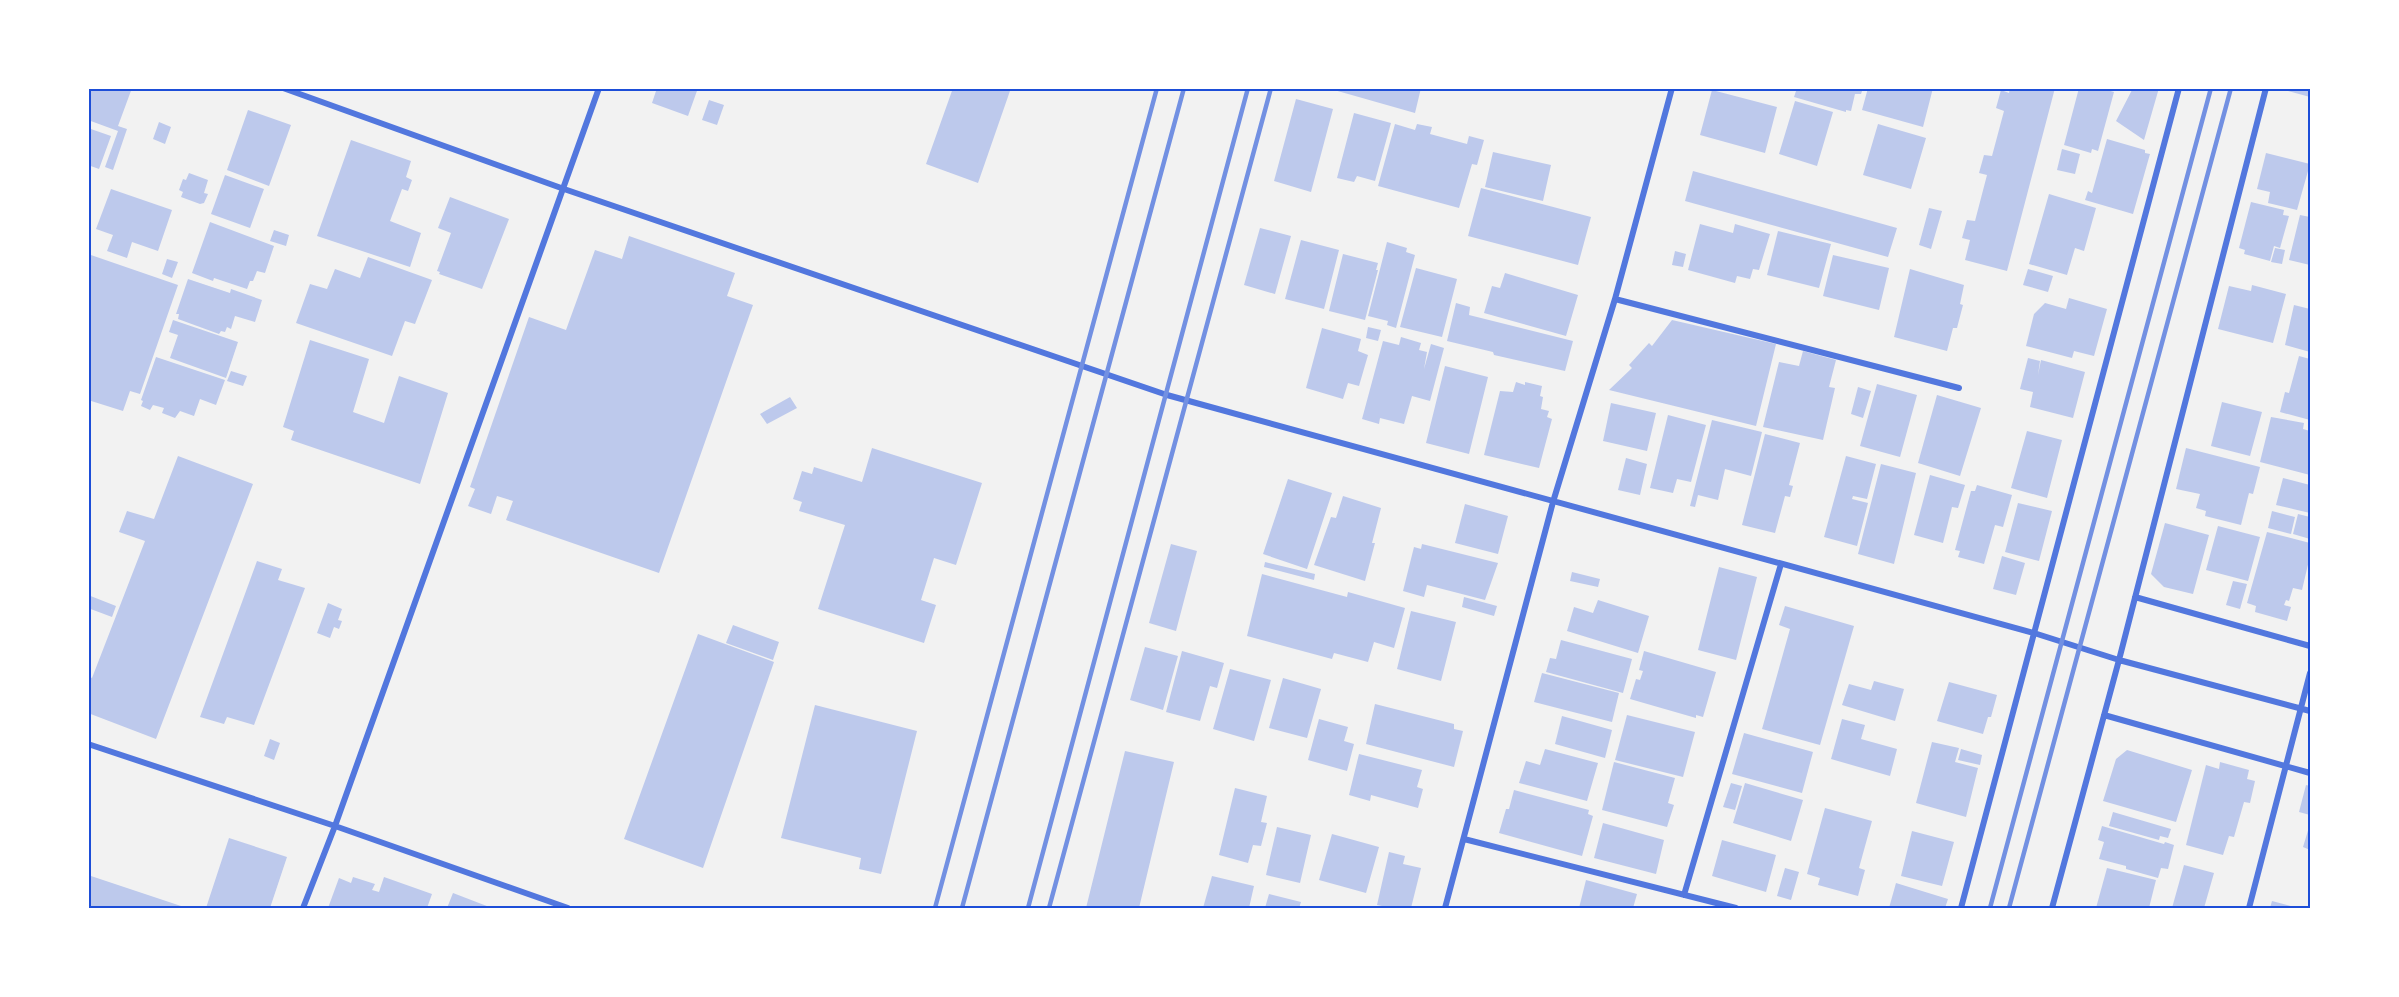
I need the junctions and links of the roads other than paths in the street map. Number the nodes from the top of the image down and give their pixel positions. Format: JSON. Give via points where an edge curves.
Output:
{"nodes":[{"id":1,"x":283,"y":88,"type":"edge"},
{"id":2,"x":599,"y":88,"type":"edge"},
{"id":3,"x":1672,"y":88,"type":"edge"},
{"id":4,"x":2179,"y":88,"type":"edge"},
{"id":5,"x":2266,"y":88,"type":"edge"},
{"id":6,"x":564,"y":189,"type":"junction"},
{"id":7,"x":1615,"y":299,"type":"junction"},
{"id":8,"x":1959,"y":388,"type":"dead end"},
{"id":9,"x":1553,"y":501,"type":"junction"},
{"id":10,"x":1781,"y":564,"type":"junction"},
{"id":11,"x":2135,"y":597,"type":"junction"},
{"id":12,"x":2034,"y":633,"type":"junction"},
{"id":13,"x":2310,"y":646,"type":"edge"},
{"id":14,"x":2119,"y":660,"type":"junction"},
{"id":15,"x":2310,"y":673,"type":"edge"},
{"id":16,"x":2301,"y":709,"type":"junction"},
{"id":17,"x":2310,"y":711,"type":"edge"},
{"id":18,"x":2104,"y":716,"type":"junction"},
{"id":19,"x":88,"y":744,"type":"edge"},
{"id":20,"x":2286,"y":766,"type":"junction"},
{"id":21,"x":2310,"y":773,"type":"edge"},
{"id":22,"x":335,"y":826,"type":"junction"},
{"id":23,"x":1464,"y":839,"type":"junction"},
{"id":24,"x":1684,"y":895,"type":"junction"},
{"id":25,"x":303,"y":909,"type":"edge"},
{"id":26,"x":568,"y":909,"type":"edge"},
{"id":27,"x":1445,"y":909,"type":"edge"},
{"id":28,"x":1736,"y":909,"type":"edge"},
{"id":29,"x":1961,"y":909,"type":"edge"},
{"id":30,"x":2052,"y":909,"type":"edge"},
{"id":31,"x":2249,"y":909,"type":"edge"}],
"edges":[{"from":1,"to":6,"type":"street"},
{"from":2,"to":6,"type":"street"},
{"from":3,"to":7,"type":"street"},
{"from":4,"to":12,"type":"street"},
{"from":5,"to":11,"type":"street"},
{"from":6,"to":9,"type":"street","via":[[1167,395]]},
{"from":6,"to":22,"type":"street"},
{"from":7,"to":8,"type":"street"},
{"from":7,"to":9,"type":"street"},
{"from":9,"to":10,"type":"street"},
{"from":9,"to":23,"type":"street"},
{"from":10,"to":12,"type":"street"},
{"from":10,"to":24,"type":"street"},
{"from":11,"to":13,"type":"street"},
{"from":11,"to":14,"type":"street"},
{"from":12,"to":14,"type":"street"},
{"from":12,"to":29,"type":"street"},
{"from":14,"to":16,"type":"street"},
{"from":14,"to":18,"type":"street"},
{"from":15,"to":16,"type":"street"},
{"from":16,"to":17,"type":"street"},
{"from":16,"to":20,"type":"street"},
{"from":18,"to":20,"type":"street"},
{"from":18,"to":30,"type":"street"},
{"from":19,"to":22,"type":"street"},
{"from":20,"to":21,"type":"street"},
{"from":20,"to":31,"type":"street"},
{"from":22,"to":25,"type":"street"},
{"from":22,"to":26,"type":"street"},
{"from":23,"to":24,"type":"street"},
{"from":23,"to":27,"type":"street"},
{"from":24,"to":28,"type":"street"}]}
